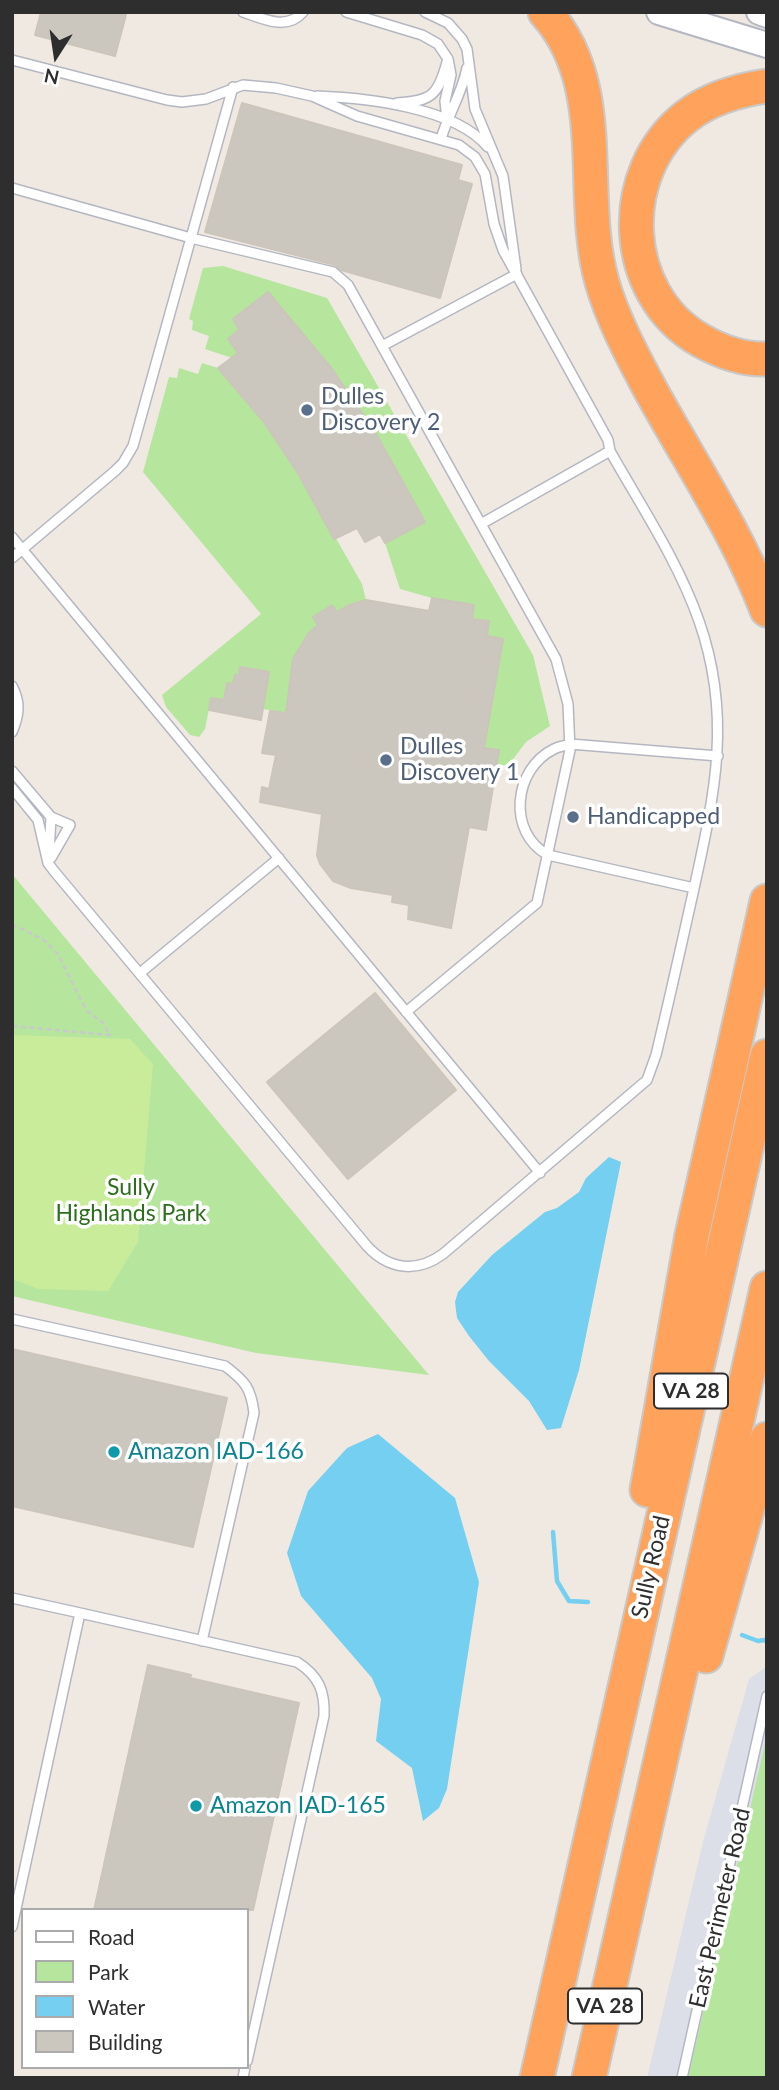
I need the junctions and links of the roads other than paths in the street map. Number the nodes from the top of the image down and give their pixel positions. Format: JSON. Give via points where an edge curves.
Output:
{"nodes":[{"id":1,"x":243,"y":12,"type":"edge"},
{"id":2,"x":303,"y":12,"type":"edge"},
{"id":3,"x":346,"y":12,"type":"edge"},
{"id":4,"x":425,"y":12,"type":"edge"},
{"id":5,"x":545,"y":12,"type":"edge"},
{"id":6,"x":659,"y":12,"type":"edge"},
{"id":7,"x":759,"y":12,"type":"edge"},
{"id":8,"x":767,"y":15,"type":"edge"},
{"id":9,"x":767,"y":45,"type":"edge"},
{"id":10,"x":447,"y":59,"type":"junction"},
{"id":11,"x":12,"y":60,"type":"edge"},
{"id":12,"x":469,"y":60,"type":"junction"},
{"id":13,"x":767,"y":86,"type":"edge"},
{"id":14,"x":233,"y":87,"type":"junction"},
{"id":15,"x":312,"y":96,"type":"junction"},
{"id":16,"x":388,"y":103,"type":"junction"},
{"id":17,"x":447,"y":120,"type":"junction"},
{"id":18,"x":442,"y":139,"type":"junction"},
{"id":19,"x":493,"y":154,"type":"junction"},
{"id":20,"x":212,"y":162,"type":"junction"},
{"id":21,"x":224,"y":166,"type":"dead end"},
{"id":22,"x":12,"y":188,"type":"edge"},
{"id":23,"x":191,"y":238,"type":"junction"},
{"id":24,"x":517,"y":274,"type":"junction"},
{"id":25,"x":382,"y":346,"type":"junction"},
{"id":26,"x":767,"y":359,"type":"edge"},
{"id":27,"x":610,"y":451,"type":"junction"},
{"id":28,"x":481,"y":524,"type":"junction"},
{"id":29,"x":12,"y":537,"type":"edge"},
{"id":30,"x":23,"y":550,"type":"junction"},
{"id":31,"x":12,"y":558,"type":"edge"},
{"id":32,"x":767,"y":610,"type":"edge"},
{"id":33,"x":12,"y":686,"type":"edge"},
{"id":34,"x":12,"y":732,"type":"edge"},
{"id":35,"x":570,"y":744,"type":"junction"},
{"id":36,"x":718,"y":756,"type":"junction"},
{"id":37,"x":12,"y":771,"type":"edge"},
{"id":38,"x":12,"y":788,"type":"edge"},
{"id":39,"x":51,"y":817,"type":"junction"},
{"id":40,"x":548,"y":855,"type":"junction"},
{"id":41,"x":279,"y":858,"type":"junction"},
{"id":42,"x":48,"y":863,"type":"junction"},
{"id":43,"x":694,"y":888,"type":"junction"},
{"id":44,"x":767,"y":889,"type":"edge"},
{"id":45,"x":764,"y":912,"type":"edge"},
{"id":46,"x":140,"y":974,"type":"junction"},
{"id":47,"x":406,"y":1012,"type":"junction"},
{"id":48,"x":767,"y":1056,"type":"edge"},
{"id":49,"x":540,"y":1172,"type":"junction"},
{"id":50,"x":767,"y":1288,"type":"edge"},
{"id":51,"x":12,"y":1319,"type":"edge"},
{"id":52,"x":767,"y":1439,"type":"edge"},
{"id":53,"x":12,"y":1598,"type":"edge"},
{"id":54,"x":80,"y":1613,"type":"junction"},
{"id":55,"x":202,"y":1641,"type":"junction"},
{"id":56,"x":767,"y":1696,"type":"edge"},
{"id":57,"x":616,"y":1725,"type":"junction"},
{"id":58,"x":646,"y":1823,"type":"junction"},
{"id":59,"x":12,"y":1927,"type":"edge"},
{"id":60,"x":248,"y":2057,"type":"edge"},
{"id":61,"x":537,"y":2078,"type":"edge"},
{"id":62,"x":589,"y":2078,"type":"edge"},
{"id":63,"x":682,"y":2078,"type":"edge"}],
"edges":[{"from":1,"to":2,"type":"lane","via":[[281,23],[296,20]]},
{"from":3,"to":10,"type":"lane","via":[[430,39]]},
{"from":4,"to":12,"type":"lane","via":[[456,31]]},
{"from":5,"to":32,"type":"highway","via":[[581,76],[597,260],[609,303],[636,364],[746,562]]},
{"from":6,"to":9,"type":"main road"},
{"from":7,"to":8,"type":"main road"},
{"from":10,"to":16,"type":"lane","via":[[439,87],[428,98]]},
{"from":10,"to":17,"type":"lane"},
{"from":11,"to":14,"type":"lane","via":[[181,102],[206,99]]},
{"from":12,"to":17,"type":"lane","via":[[457,103]]},
{"from":12,"to":19,"type":"lane","via":[[475,109]]},
{"from":13,"to":26,"type":"highway","via":[[733,93],[701,107],[663,141],[641,184],[636,235],[649,284],[680,326],[725,353]]},
{"from":14,"to":15,"type":"lane","via":[[260,86]]},
{"from":14,"to":20,"type":"lane"},
{"from":15,"to":16,"type":"lane"},
{"from":15,"to":18,"type":"lane","via":[[357,116]]},
{"from":16,"to":17,"type":"lane"},
{"from":17,"to":18,"type":"lane"},
{"from":17,"to":19,"type":"lane","via":[[475,135]]},
{"from":18,"to":24,"type":"lane","via":[[468,150],[481,165],[498,237]]},
{"from":19,"to":24,"type":"lane","via":[[503,176]]},
{"from":20,"to":21,"type":"lane"},
{"from":20,"to":23,"type":"lane"},
{"from":22,"to":23,"type":"lane"},
{"from":23,"to":25,"type":"lane","via":[[333,272],[348,285]]},
{"from":23,"to":30,"type":"lane","via":[[128,456]]},
{"from":24,"to":25,"type":"lane"},
{"from":24,"to":27,"type":"lane"},
{"from":25,"to":28,"type":"lane"},
{"from":27,"to":28,"type":"lane"},
{"from":27,"to":36,"type":"lane","via":[[676,568],[699,620],[716,693]]},
{"from":28,"to":35,"type":"lane","via":[[556,659],[568,704]]},
{"from":29,"to":30,"type":"lane"},
{"from":30,"to":31,"type":"lane"},
{"from":30,"to":41,"type":"lane"},
{"from":33,"to":34,"type":"lane","via":[[19,709]]},
{"from":35,"to":36,"type":"lane"},
{"from":35,"to":40,"type":"lane"},
{"from":35,"to":40,"type":"lane","via":[[541,758],[520,792],[526,833]]},
{"from":36,"to":43,"type":"lane"},
{"from":37,"to":39,"type":"lane"},
{"from":38,"to":42,"type":"lane","via":[[38,820]]},
{"from":39,"to":42,"type":"lane"},
{"from":39,"to":42,"type":"lane","via":[[69,825]]},
{"from":40,"to":43,"type":"lane"},
{"from":40,"to":47,"type":"lane","via":[[540,896],[532,909]]},
{"from":41,"to":46,"type":"lane"},
{"from":41,"to":47,"type":"lane"},
{"from":42,"to":46,"type":"lane"},
{"from":43,"to":49,"type":"lane","via":[[647,1080]]},
{"from":44,"to":45,"type":"highway"},
{"from":45,"to":57,"type":"highway","via":[[692,1236],[632,1561]]},
{"from":46,"to":49,"type":"lane","via":[[367,1246],[386,1262],[410,1266],[435,1259]]},
{"from":47,"to":49,"type":"lane"},
{"from":48,"to":57,"type":"highway","name":"Sully Road","number":"VA 28"},
{"from":50,"to":58,"type":"highway","number":"VA 28"},
{"from":51,"to":55,"type":"lane","via":[[225,1366],[242,1378],[254,1413]]},
{"from":52,"to":58,"type":"highway","via":[[690,1723]]},
{"from":53,"to":54,"type":"lane"},
{"from":54,"to":55,"type":"lane"},
{"from":54,"to":59,"type":"lane"},
{"from":55,"to":60,"type":"lane","via":[[297,1662],[313,1675],[325,1698]]},
{"from":56,"to":63,"type":"lane","name":"East Perimeter Road"},
{"from":57,"to":61,"type":"highway","name":"Sully Road","number":"VA 28"},
{"from":58,"to":62,"type":"highway","number":"VA 28"}]}
